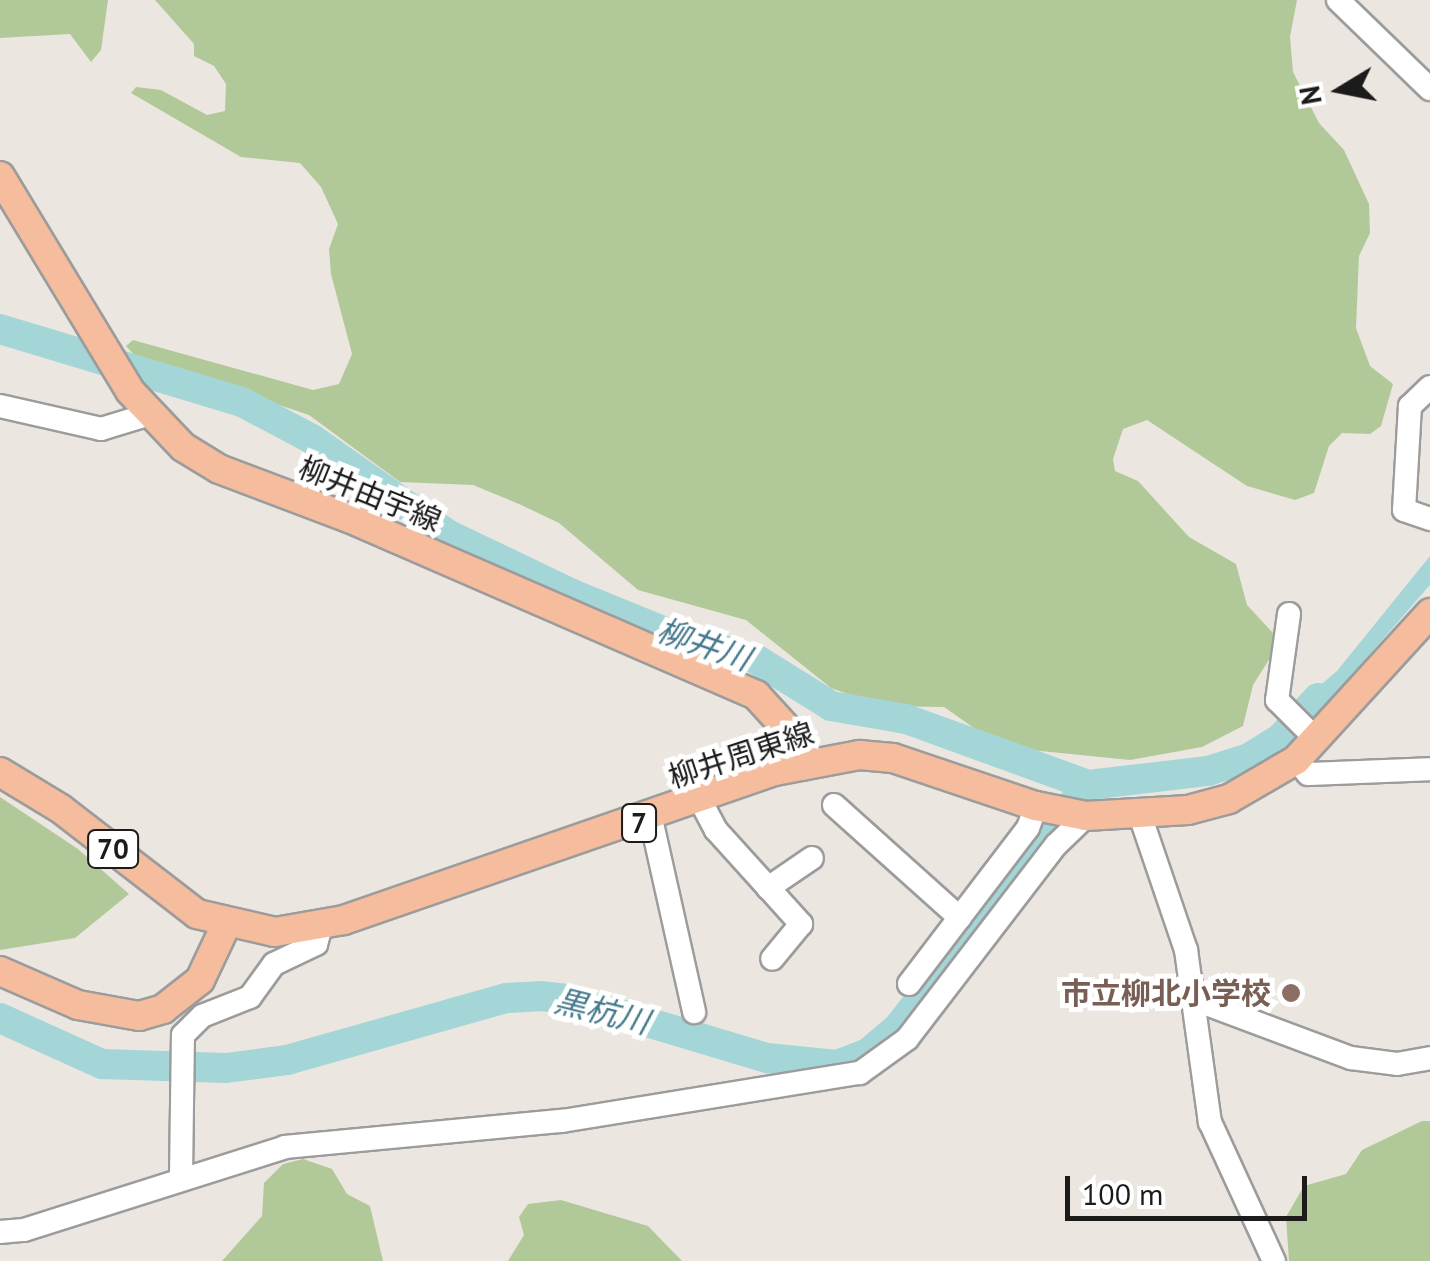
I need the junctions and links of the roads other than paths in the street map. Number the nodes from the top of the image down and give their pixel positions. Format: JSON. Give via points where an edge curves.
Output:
{"nodes":[{"id":1,"x":1338,"y":0,"type":"edge"},
{"id":2,"x":1430,"y":89,"type":"edge"},
{"id":3,"x":0,"y":176,"type":"edge"},
{"id":4,"x":1430,"y":387,"type":"edge"},
{"id":5,"x":0,"y":406,"type":"edge"},
{"id":6,"x":147,"y":415,"type":"junction"},
{"id":7,"x":1430,"y":519,"type":"edge"},
{"id":8,"x":1430,"y":613,"type":"edge"},
{"id":9,"x":1289,"y":614,"type":"dead end"},
{"id":10,"x":1308,"y":744,"type":"junction"},
{"id":11,"x":803,"y":764,"type":"junction"},
{"id":12,"x":1430,"y":769,"type":"edge"},
{"id":13,"x":0,"y":772,"type":"edge"},
{"id":14,"x":700,"y":800,"type":"junction"},
{"id":15,"x":834,"y":806,"type":"dead end"},
{"id":16,"x":1043,"y":808,"type":"junction"},
{"id":17,"x":1140,"y":815,"type":"junction"},
{"id":18,"x":1084,"y":816,"type":"junction"},
{"id":19,"x":651,"y":819,"type":"junction"},
{"id":20,"x":812,"y":858,"type":"dead end"},
{"id":21,"x":768,"y":888,"type":"junction"},
{"id":22,"x":960,"y":918,"type":"junction"},
{"id":23,"x":226,"y":925,"type":"junction"},
{"id":24,"x":321,"y":927,"type":"junction"},
{"id":25,"x":772,"y":959,"type":"dead end"},
{"id":26,"x":0,"y":971,"type":"edge"},
{"id":27,"x":909,"y":984,"type":"dead end"},
{"id":28,"x":1193,"y":999,"type":"junction"},
{"id":29,"x":694,"y":1012,"type":"dead end"},
{"id":30,"x":1430,"y":1058,"type":"edge"},
{"id":31,"x":181,"y":1176,"type":"junction"},
{"id":32,"x":0,"y":1232,"type":"edge"},
{"id":33,"x":1274,"y":1261,"type":"edge"}],
"edges":[{"from":1,"to":2,"type":"street"},
{"from":3,"to":6,"type":"main road","name":"柳井由宇線"},
{"from":4,"to":7,"type":"street","via":[[1410,406],[1404,510]]},
{"from":5,"to":6,"type":"street","via":[[100,429]]},
{"from":6,"to":11,"type":"main road","name":"柳井由宇線","via":[[219,469],[350,518],[756,695],[786,724]]},
{"from":8,"to":10,"type":"main road","name":"柳井周東線","number":"7"},
{"from":9,"to":10,"type":"street","via":[[1276,684]]},
{"from":10,"to":12,"type":"street","via":[[1308,774]]},
{"from":10,"to":17,"type":"main road","name":"柳井周東線","number":"7","via":[[1229,799]]},
{"from":11,"to":14,"type":"main road","name":"柳井周東線","number":"7"},
{"from":11,"to":16,"type":"main road","name":"柳井周東線","number":"7","via":[[859,755],[893,758]]},
{"from":13,"to":23,"type":"main road","number":"70","via":[[62,809],[171,898]]},
{"from":14,"to":19,"type":"main road","name":"柳井周東線","number":"7"},
{"from":14,"to":21,"type":"street","via":[[716,830]]},
{"from":15,"to":22,"type":"street"},
{"from":16,"to":18,"type":"main road","name":"柳井周東線","number":"7"},
{"from":16,"to":22,"type":"street"},
{"from":17,"to":18,"type":"main road","name":"柳井周東線","number":"7"},
{"from":17,"to":28,"type":"street","via":[[1186,950]]},
{"from":18,"to":31,"type":"street","via":[[907,1039],[860,1074],[492,1130],[284,1147]]},
{"from":19,"to":24,"type":"main road","name":"柳井周東線","number":"7"},
{"from":19,"to":29,"type":"street"},
{"from":20,"to":21,"type":"street"},
{"from":21,"to":25,"type":"street","via":[[801,924]]},
{"from":22,"to":27,"type":"street"},
{"from":23,"to":24,"type":"main road","name":"柳井周東線","number":"7","via":[[275,932]]},
{"from":23,"to":26,"type":"main road","via":[[200,980],[164,1009],[139,1016],[78,1005]]},
{"from":24,"to":31,"type":"street","via":[[316,944],[274,964],[250,998],[188,1027],[181,1053]]},
{"from":28,"to":30,"type":"street","via":[[1350,1058],[1397,1064]]},
{"from":28,"to":33,"type":"street","via":[[1210,1122]]},
{"from":31,"to":32,"type":"street","via":[[24,1230]]}]}
